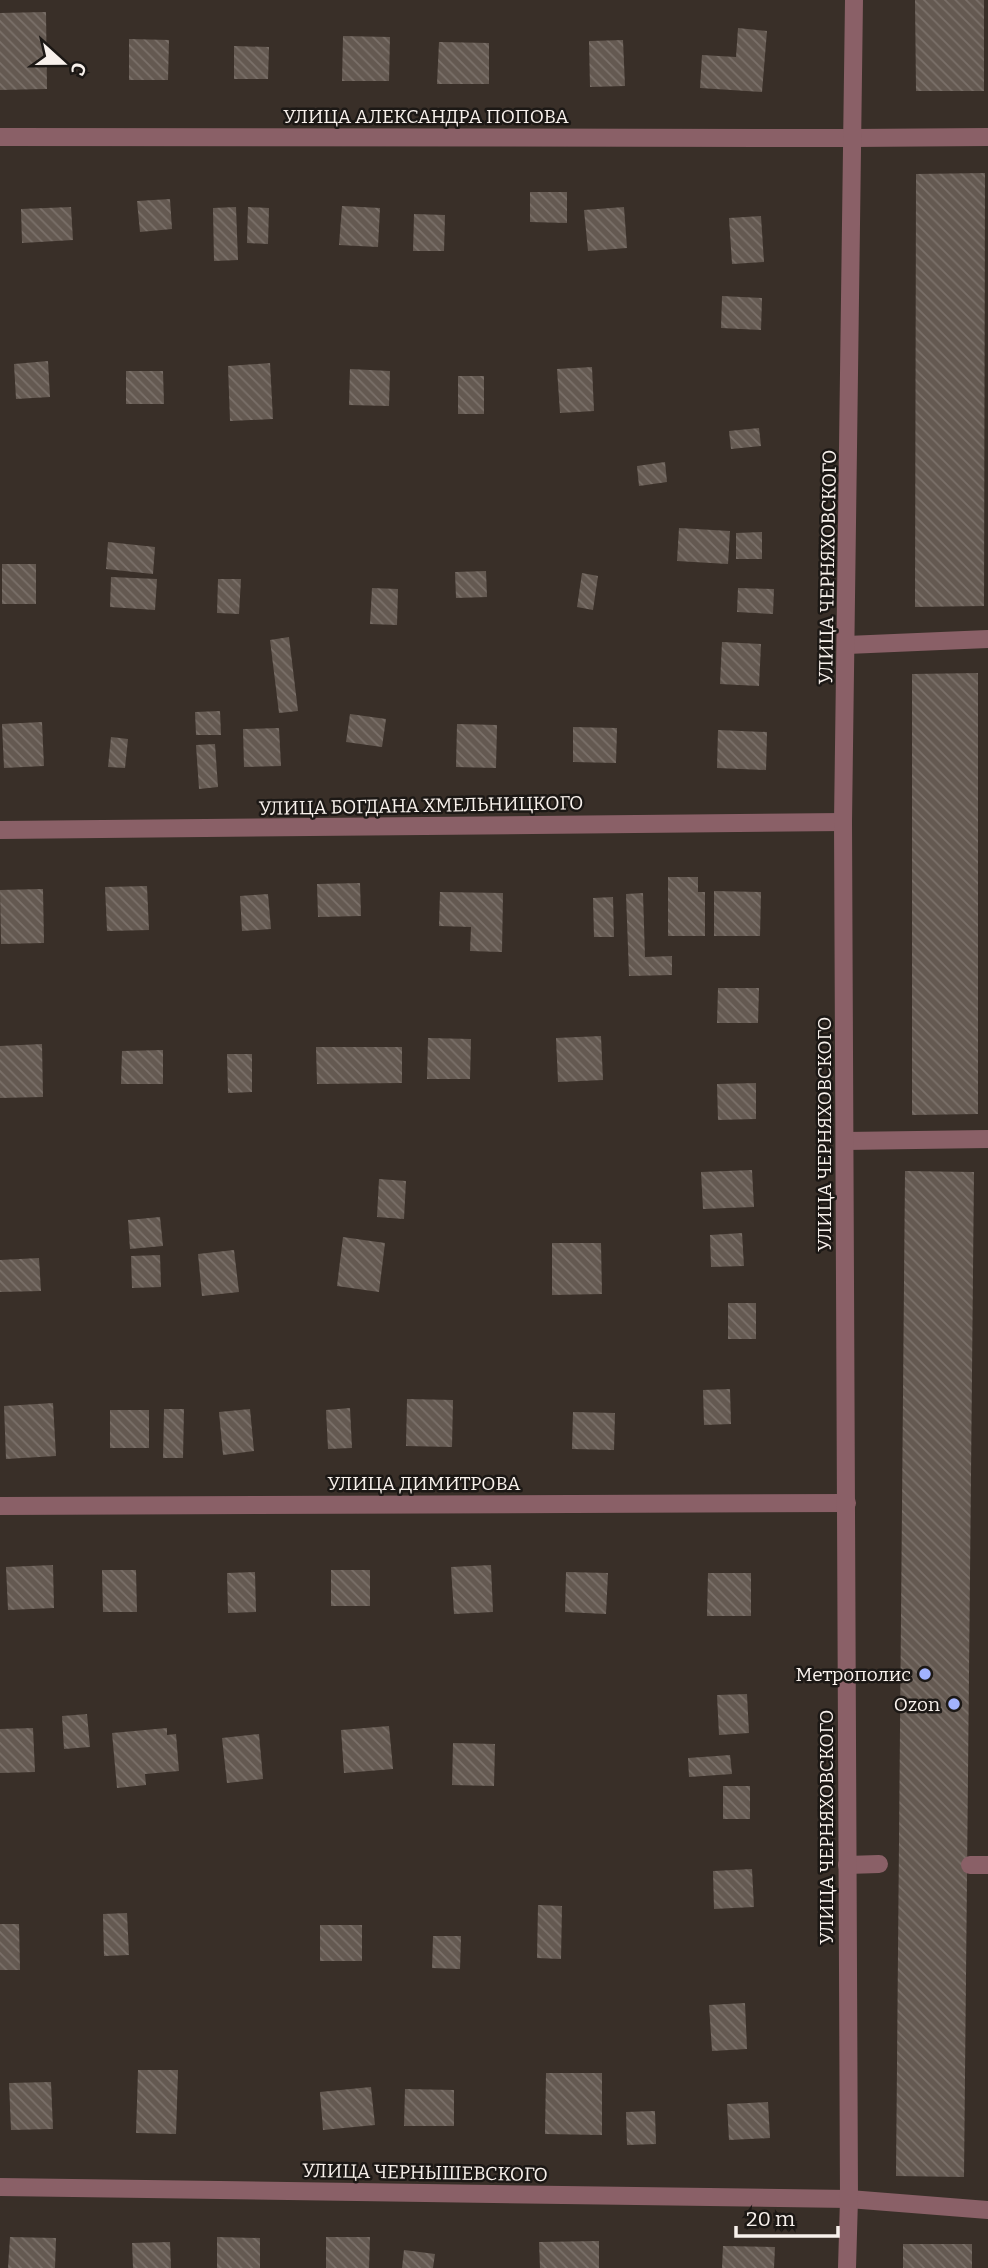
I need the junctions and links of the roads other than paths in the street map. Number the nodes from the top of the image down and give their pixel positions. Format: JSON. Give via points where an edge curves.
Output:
{"nodes":[{"id":1,"x":854,"y":0,"type":"edge"},
{"id":2,"x":0,"y":137,"type":"edge"},
{"id":3,"x":988,"y":137,"type":"edge"},
{"id":4,"x":853,"y":138,"type":"junction"},
{"id":5,"x":988,"y":639,"type":"edge"},
{"id":6,"x":847,"y":645,"type":"junction"},
{"id":7,"x":843,"y":821,"type":"junction"},
{"id":8,"x":0,"y":830,"type":"edge"},
{"id":9,"x":988,"y":1139,"type":"edge"},
{"id":10,"x":845,"y":1141,"type":"junction"},
{"id":11,"x":847,"y":1503,"type":"junction"},
{"id":12,"x":0,"y":1506,"type":"edge"},
{"id":13,"x":847,"y":1864,"type":"junction"},
{"id":14,"x":879,"y":1864,"type":"dead end"},
{"id":15,"x":0,"y":2187,"type":"edge"},
{"id":16,"x":849,"y":2199,"type":"junction"},
{"id":17,"x":988,"y":2210,"type":"edge"},
{"id":18,"x":847,"y":2268,"type":"edge"}],
"edges":[{"from":1,"to":4,"type":"street","name":"УЛИЦА ЧЕРНЯХОВСКОГО"},
{"from":2,"to":4,"type":"street","name":"УЛИЦА АЛЕКСАНДРА ПОПОВА"},
{"from":3,"to":4,"type":"street","name":"УЛИЦА АЛЕКСАНДРА ПОПОВА"},
{"from":4,"to":6,"type":"street","name":"УЛИЦА ЧЕРНЯХОВСКОГО"},
{"from":5,"to":6,"type":"street"},
{"from":6,"to":7,"type":"street","name":"УЛИЦА ЧЕРНЯХОВСКОГО"},
{"from":7,"to":8,"type":"street","name":"УЛИЦА БОГДАНА ХМЕЛЬНИЦКОГО"},
{"from":7,"to":10,"type":"street","name":"УЛИЦА ЧЕРНЯХОВСКОГО"},
{"from":9,"to":10,"type":"street"},
{"from":10,"to":11,"type":"street","name":"УЛИЦА ЧЕРНЯХОВСКОГО"},
{"from":11,"to":12,"type":"street","name":"УЛИЦА ДИМИТРОВА"},
{"from":11,"to":13,"type":"street","name":"УЛИЦА ЧЕРНЯХОВСКОГО"},
{"from":13,"to":14,"type":"street"},
{"from":13,"to":16,"type":"street","name":"УЛИЦА ЧЕРНЯХОВСКОГО"},
{"from":15,"to":16,"type":"street","name":"УЛИЦА ЧЕРНЫШЕВСКОГО"},
{"from":16,"to":17,"type":"street","name":"УЛИЦА ЧЕРНЫШЕВСКОГО"},
{"from":16,"to":18,"type":"street","name":"УЛИЦА ЧЕРНЯХОВСКОГО"}]}
